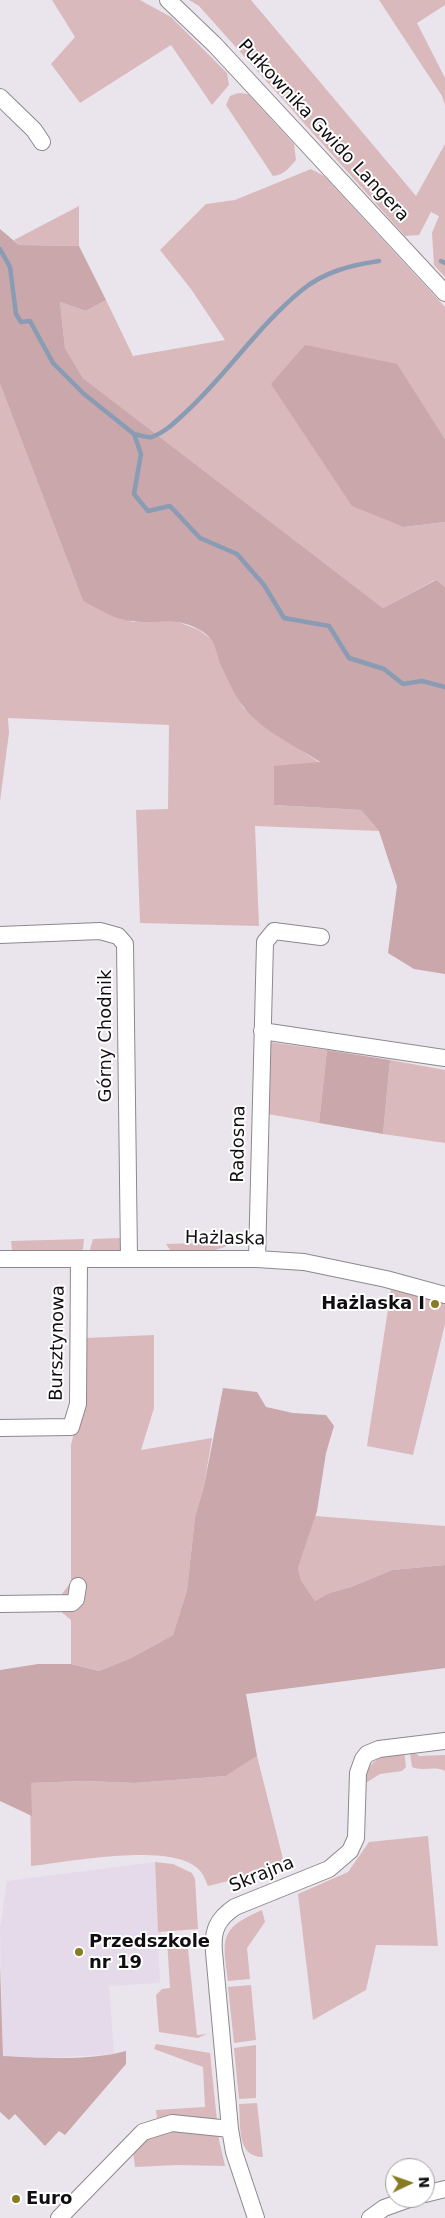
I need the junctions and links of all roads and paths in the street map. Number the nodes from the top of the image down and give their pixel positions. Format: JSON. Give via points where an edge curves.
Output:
{"nodes":[{"id":1,"x":168,"y":0,"type":"edge"},
{"id":2,"x":0,"y":97,"type":"edge"},
{"id":3,"x":42,"y":142,"type":"dead end"},
{"id":4,"x":445,"y":293,"type":"edge"},
{"id":5,"x":0,"y":935,"type":"edge"},
{"id":6,"x":321,"y":937,"type":"dead end"},
{"id":7,"x":262,"y":1030,"type":"junction"},
{"id":8,"x":445,"y":1058,"type":"edge"},
{"id":9,"x":79,"y":1258,"type":"junction"},
{"id":10,"x":129,"y":1258,"type":"junction"},
{"id":11,"x":257,"y":1259,"type":"junction"},
{"id":12,"x":0,"y":1260,"type":"edge"},
{"id":13,"x":445,"y":1295,"type":"edge"},
{"id":14,"x":0,"y":1428,"type":"edge"},
{"id":15,"x":78,"y":1586,"type":"dead end"},
{"id":16,"x":0,"y":1604,"type":"edge"},
{"id":17,"x":445,"y":1741,"type":"edge"},
{"id":18,"x":230,"y":2129,"type":"junction"},
{"id":19,"x":385,"y":2208,"type":"edge"},
{"id":20,"x":59,"y":2218,"type":"edge"},
{"id":21,"x":256,"y":2218,"type":"edge"},
{"id":22,"x":370,"y":2218,"type":"edge"}],
"edges":[{"from":1,"to":4,"type":"street","name":"Pułkownika Gwido Langera","via":[[215,45]]},
{"from":2,"to":3,"type":"street"},
{"from":5,"to":10,"type":"street","name":"Górny Chodnik","via":[[100,932],[118,936],[125,944]]},
{"from":6,"to":7,"type":"street","name":"Radosna","via":[[274,931],[265,942]]},
{"from":7,"to":8,"type":"street"},
{"from":7,"to":11,"type":"street","name":"Radosna"},
{"from":9,"to":10,"type":"street","name":"Hażlaska"},
{"from":9,"to":12,"type":"street","name":"Hażlaska"},
{"from":9,"to":14,"type":"street","name":"Bursztynowa","via":[[78,1404],[71,1427]]},
{"from":10,"to":11,"type":"street","name":"Hażlaska"},
{"from":11,"to":13,"type":"street","name":"Hażlaska","via":[[304,1262],[342,1269]]},
{"from":15,"to":16,"type":"street","via":[[72,1603]]},
{"from":17,"to":18,"type":"street","name":"Skrajna","via":[[379,1749],[367,1754],[358,1773],[356,1838],[350,1850],[329,1868],[235,1907],[217,1923],[214,1952]]},
{"from":18,"to":20,"type":"street","via":[[172,2123],[143,2132]]},
{"from":18,"to":21,"type":"street","name":"Skrajna","via":[[234,2152]]},
{"from":19,"to":22,"type":"street"}]}
